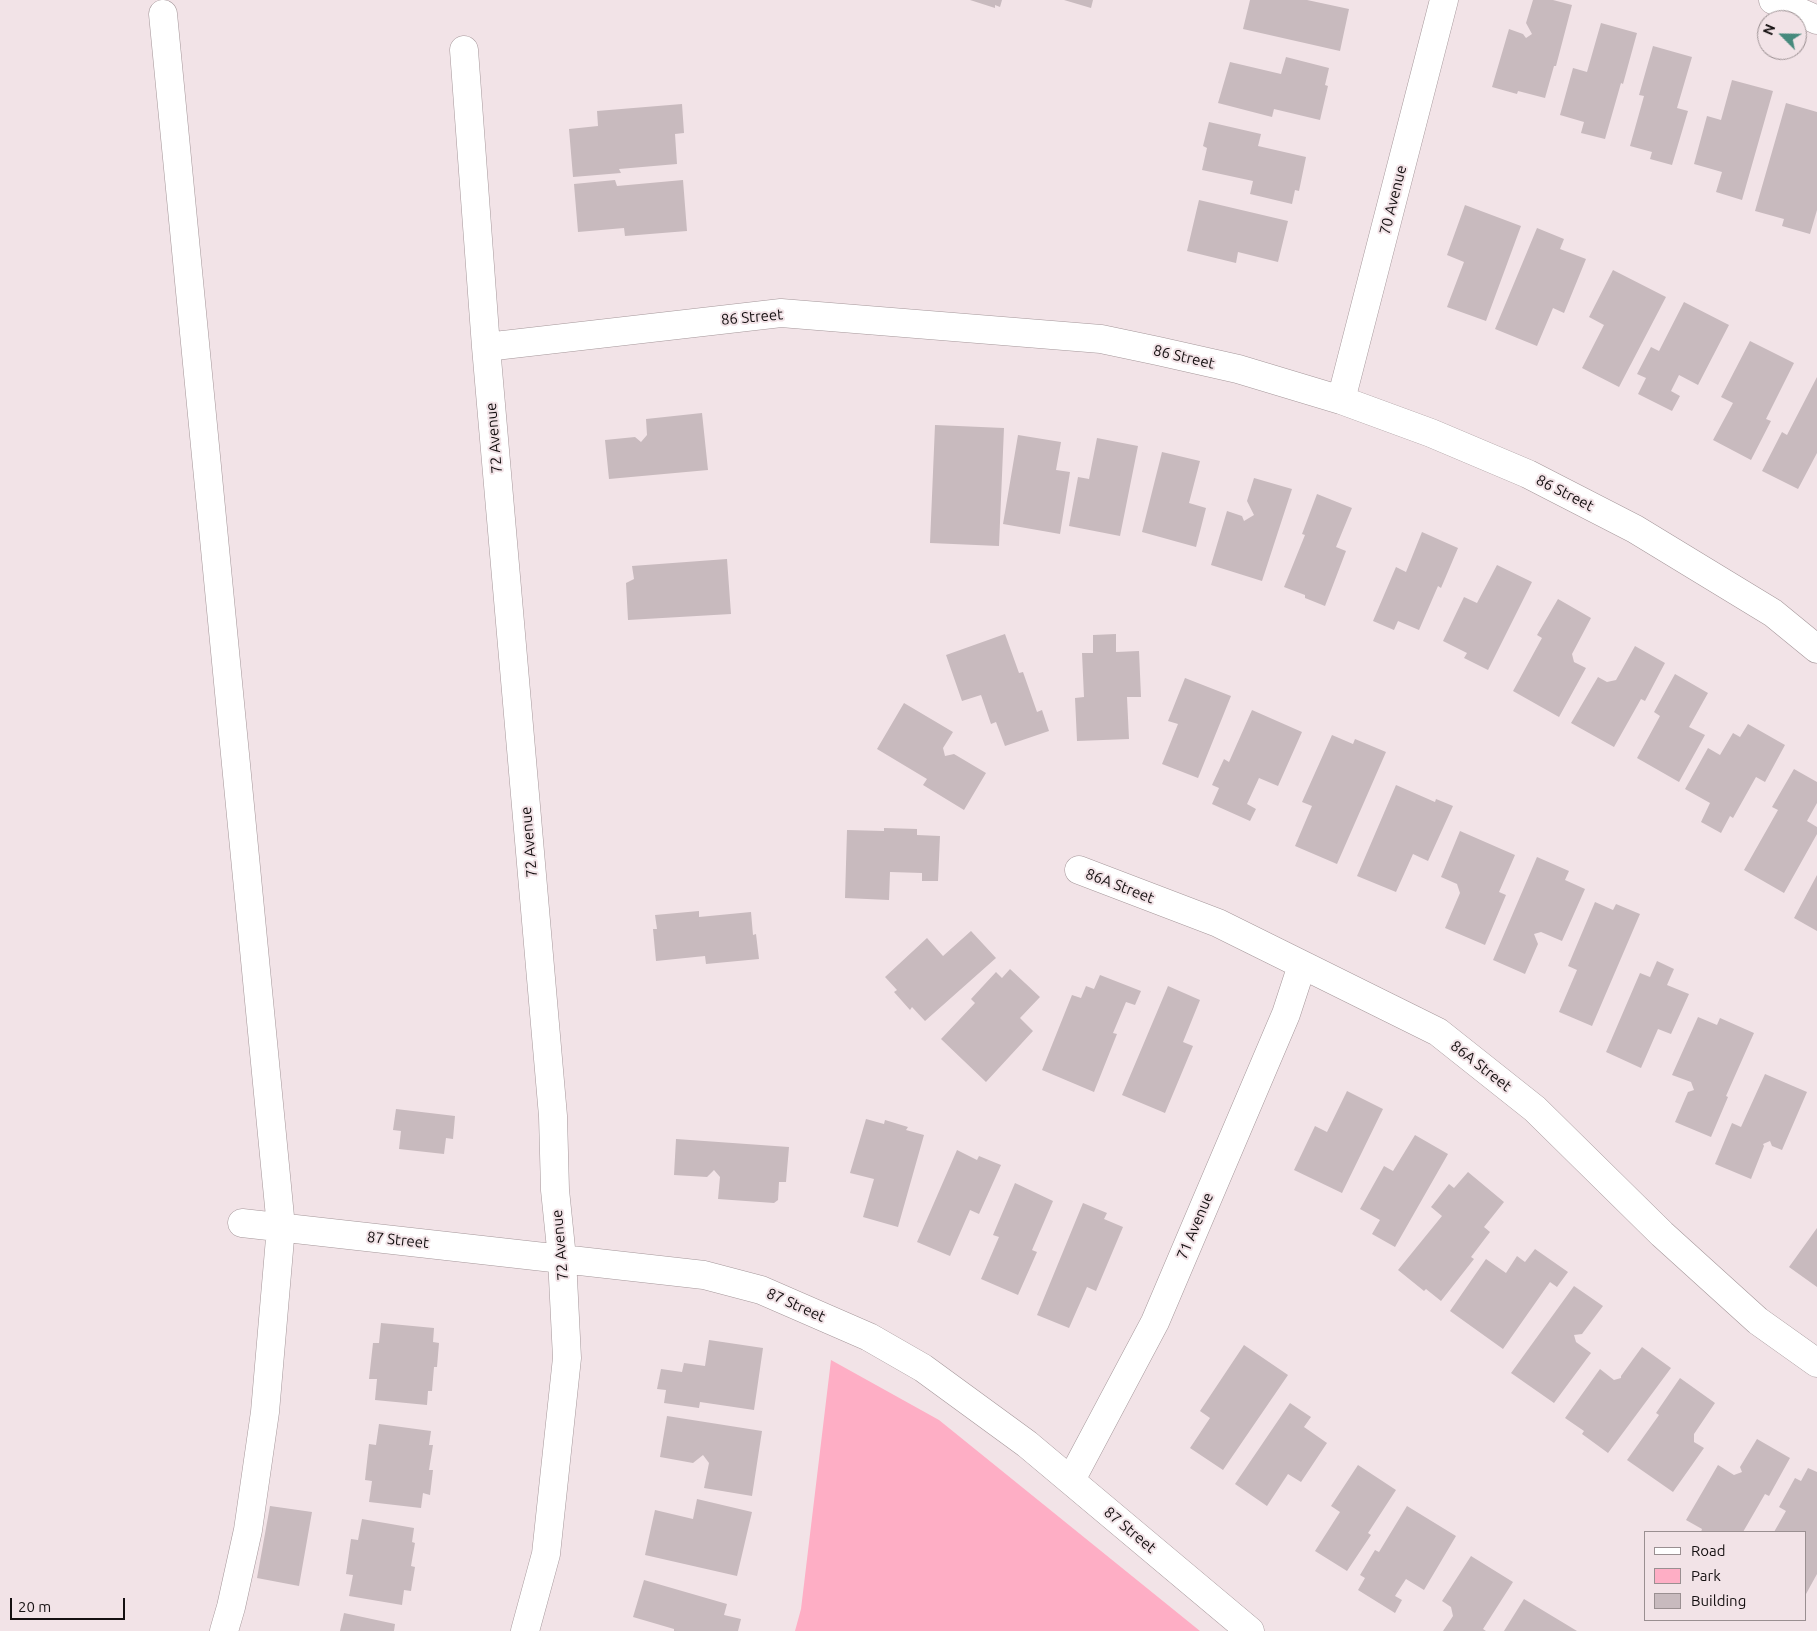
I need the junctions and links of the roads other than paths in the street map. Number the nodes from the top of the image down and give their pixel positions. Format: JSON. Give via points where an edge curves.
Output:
{"nodes":[{"id":1,"x":1444,"y":0,"type":"edge"},
{"id":2,"x":1773,"y":0,"type":"edge"},
{"id":3,"x":163,"y":14,"type":"dead end"},
{"id":4,"x":1817,"y":20,"type":"edge"},
{"id":5,"x":464,"y":50,"type":"dead end"},
{"id":6,"x":486,"y":347,"type":"junction"},
{"id":7,"x":1342,"y":400,"type":"junction"},
{"id":8,"x":1817,"y":649,"type":"edge"},
{"id":9,"x":1079,"y":870,"type":"dead end"},
{"id":10,"x":1302,"y":965,"type":"junction"},
{"id":11,"x":242,"y":1223,"type":"dead end"},
{"id":12,"x":280,"y":1227,"type":"junction"},
{"id":13,"x":562,"y":1258,"type":"junction"},
{"id":14,"x":1817,"y":1364,"type":"edge"},
{"id":15,"x":1071,"y":1480,"type":"junction"},
{"id":16,"x":224,"y":1631,"type":"edge"},
{"id":17,"x":525,"y":1631,"type":"edge"},
{"id":18,"x":1250,"y":1631,"type":"edge"}],
"edges":[{"from":1,"to":7,"type":"street","name":"70 Avenue"},
{"from":2,"to":4,"type":"street"},
{"from":3,"to":12,"type":"street"},
{"from":5,"to":6,"type":"street","name":"72 Avenue"},
{"from":6,"to":7,"type":"street","name":"86 Street","via":[[781,313],[1101,339],[1238,369]]},
{"from":6,"to":13,"type":"street","name":"72 Avenue","via":[[551,1096]]},
{"from":7,"to":8,"type":"street","name":"86 Street","via":[[1528,474],[1636,529],[1773,613]]},
{"from":9,"to":10,"type":"street","name":"86A Street","via":[[1218,923]]},
{"from":10,"to":14,"type":"street","name":"86A Street","via":[[1438,1032],[1535,1109],[1662,1234],[1758,1321]]},
{"from":10,"to":15,"type":"street","name":"71 Avenue","via":[[1286,1014],[1155,1322]]},
{"from":11,"to":12,"type":"street","name":"87 Street"},
{"from":12,"to":13,"type":"street","name":"87 Street"},
{"from":12,"to":16,"type":"street","via":[[263,1422],[248,1530]]},
{"from":13,"to":15,"type":"street","name":"87 Street","via":[[704,1275],[761,1290],[851,1329],[923,1368]]},
{"from":13,"to":17,"type":"street","name":"72 Avenue","via":[[567,1358],[546,1554]]},
{"from":15,"to":18,"type":"street","name":"87 Street"}]}
